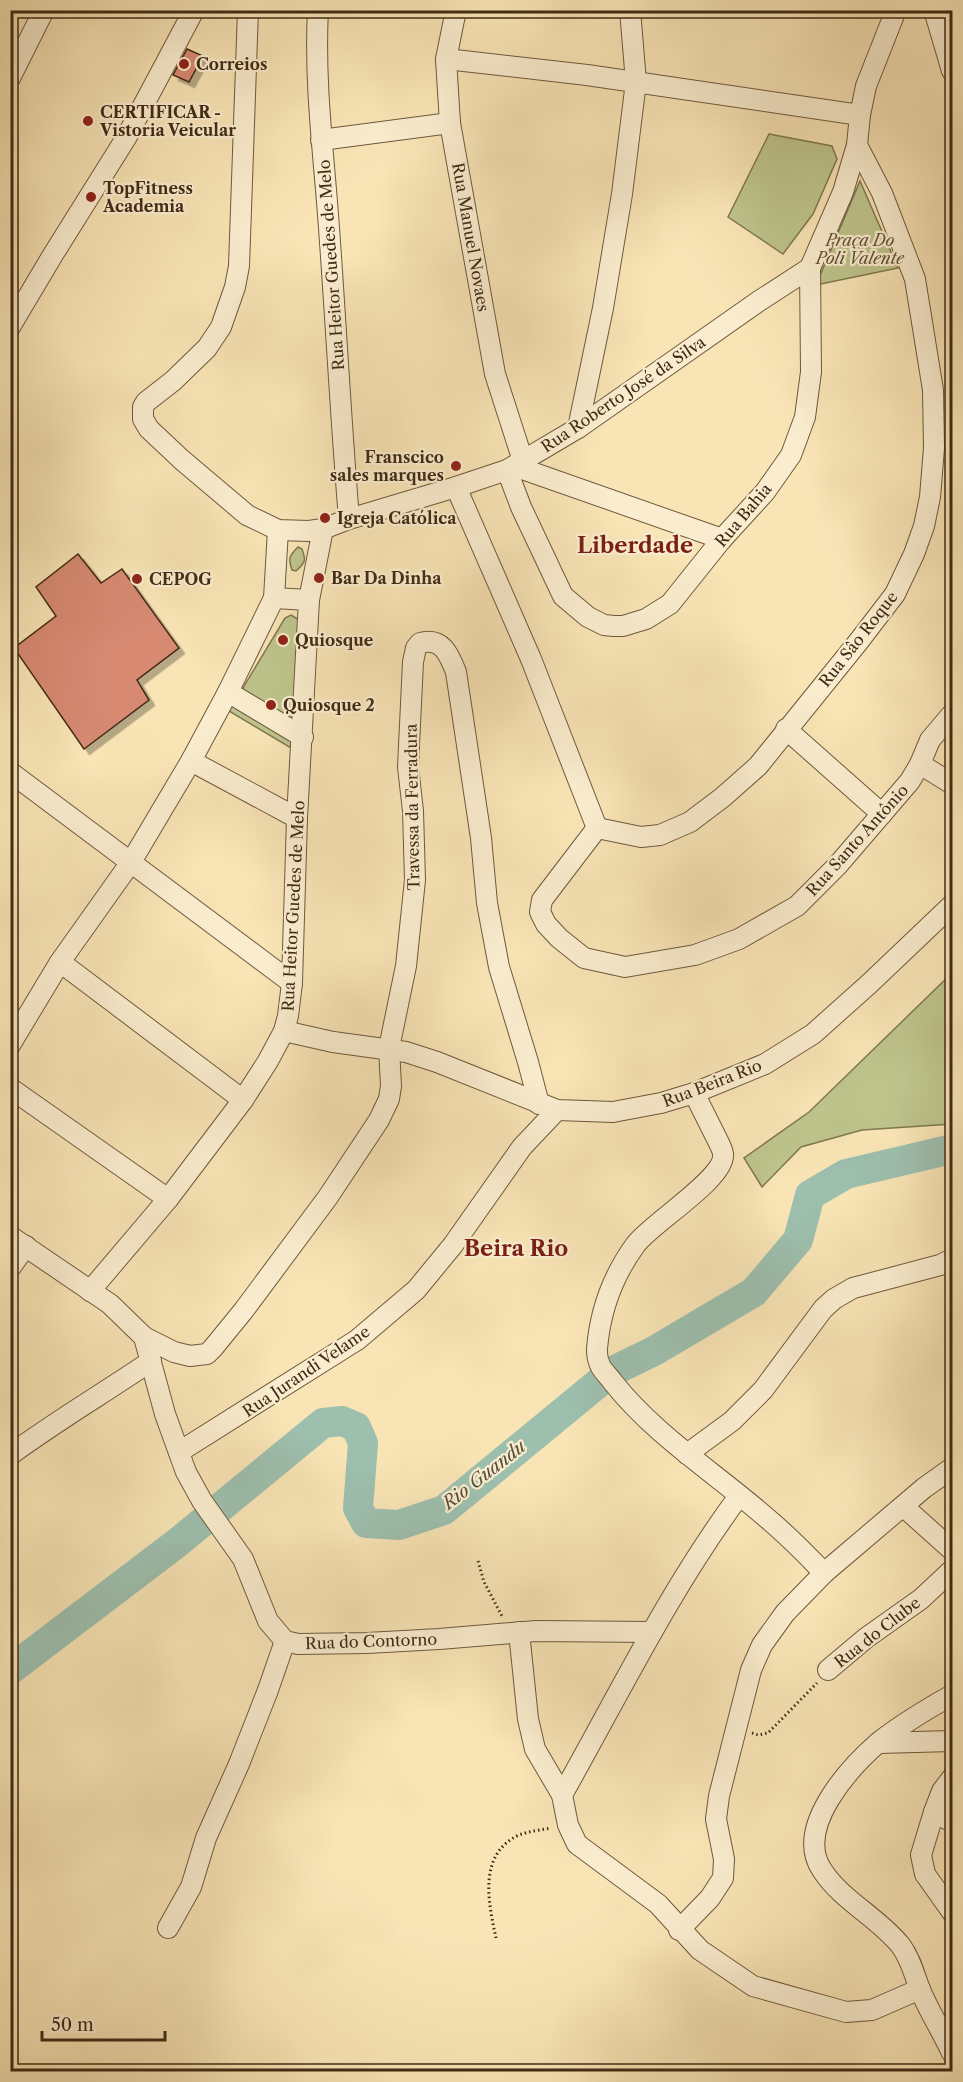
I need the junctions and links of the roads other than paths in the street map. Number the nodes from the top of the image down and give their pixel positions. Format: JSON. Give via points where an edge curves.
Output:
{"nodes":[{"id":1,"x":44,"y":10,"type":"edge"},
{"id":2,"x":194,"y":10,"type":"edge"},
{"id":3,"x":248,"y":10,"type":"edge"},
{"id":4,"x":318,"y":10,"type":"edge"},
{"id":5,"x":456,"y":10,"type":"edge"},
{"id":6,"x":630,"y":10,"type":"edge"},
{"id":7,"x":896,"y":10,"type":"edge"},
{"id":8,"x":934,"y":10,"type":"edge"},
{"id":9,"x":446,"y":59,"type":"junction"},
{"id":10,"x":952,"y":71,"type":"edge"},
{"id":11,"x":10,"y":78,"type":"edge"},
{"id":12,"x":636,"y":82,"type":"junction"},
{"id":13,"x":860,"y":115,"type":"junction"},
{"id":14,"x":450,"y":123,"type":"junction"},
{"id":15,"x":321,"y":140,"type":"junction"},
{"id":16,"x":857,"y":146,"type":"junction"},
{"id":17,"x":810,"y":268,"type":"junction"},
{"id":18,"x":10,"y":327,"type":"edge"},
{"id":19,"x":578,"y":428,"type":"junction"},
{"id":20,"x":515,"y":466,"type":"junction"},
{"id":21,"x":456,"y":488,"type":"junction"},
{"id":22,"x":349,"y":519,"type":"junction"},
{"id":23,"x":278,"y":530,"type":"junction"},
{"id":24,"x":322,"y":530,"type":"junction"},
{"id":25,"x":722,"y":539,"type":"junction"},
{"id":26,"x":274,"y":598,"type":"junction"},
{"id":27,"x":309,"y":600,"type":"junction"},
{"id":28,"x":228,"y":692,"type":"junction"},
{"id":29,"x":952,"y":714,"type":"edge"},
{"id":30,"x":786,"y":729,"type":"junction"},
{"id":31,"x":303,"y":737,"type":"junction"},
{"id":32,"x":191,"y":761,"type":"junction"},
{"id":33,"x":920,"y":764,"type":"junction"},
{"id":34,"x":10,"y":772,"type":"edge"},
{"id":35,"x":952,"y":784,"type":"edge"},
{"id":36,"x":882,"y":814,"type":"junction"},
{"id":37,"x":297,"y":818,"type":"junction"},
{"id":38,"x":597,"y":828,"type":"junction"},
{"id":39,"x":131,"y":862,"type":"junction"},
{"id":40,"x":952,"y":905,"type":"edge"},
{"id":41,"x":60,"y":962,"type":"junction"},
{"id":42,"x":292,"y":983,"type":"junction"},
{"id":43,"x":284,"y":1031,"type":"junction"},
{"id":44,"x":10,"y":1045,"type":"edge"},
{"id":45,"x":389,"y":1048,"type":"junction"},
{"id":46,"x":10,"y":1088,"type":"edge"},
{"id":47,"x":694,"y":1093,"type":"junction"},
{"id":48,"x":243,"y":1100,"type":"junction"},
{"id":49,"x":548,"y":1107,"type":"junction"},
{"id":50,"x":168,"y":1199,"type":"junction"},
{"id":51,"x":18,"y":1241,"type":"edge"},
{"id":52,"x":952,"y":1259,"type":"edge"},
{"id":53,"x":10,"y":1268,"type":"edge"},
{"id":54,"x":90,"y":1291,"type":"junction"},
{"id":55,"x":144,"y":1337,"type":"junction"},
{"id":56,"x":151,"y":1361,"type":"junction"},
{"id":57,"x":179,"y":1452,"type":"junction"},
{"id":58,"x":687,"y":1454,"type":"junction"},
{"id":59,"x":10,"y":1455,"type":"edge"},
{"id":60,"x":952,"y":1468,"type":"edge"},
{"id":61,"x":739,"y":1496,"type":"junction"},
{"id":62,"x":904,"y":1507,"type":"junction"},
{"id":63,"x":952,"y":1550,"type":"edge"},
{"id":64,"x":952,"y":1570,"type":"edge"},
{"id":65,"x":824,"y":1573,"type":"junction"},
{"id":66,"x":515,"y":1632,"type":"junction"},
{"id":67,"x":652,"y":1632,"type":"junction"},
{"id":68,"x":285,"y":1641,"type":"junction"},
{"id":69,"x":828,"y":1670,"type":"road end"},
{"id":70,"x":952,"y":1695,"type":"edge"},
{"id":71,"x":952,"y":1741,"type":"edge"},
{"id":72,"x":879,"y":1743,"type":"junction"},
{"id":73,"x":952,"y":1778,"type":"edge"},
{"id":74,"x":562,"y":1795,"type":"junction"},
{"id":75,"x":934,"y":1812,"type":"junction"},
{"id":76,"x":952,"y":1822,"type":"edge"},
{"id":77,"x":952,"y":1912,"type":"edge"},
{"id":78,"x":168,"y":1928,"type":"dead end"},
{"id":79,"x":679,"y":1930,"type":"junction"},
{"id":80,"x":920,"y":1989,"type":"junction"},
{"id":81,"x":952,"y":2053,"type":"edge"}],
"edges":[{"from":1,"to":11,"type":"street"},
{"from":2,"to":18,"type":"street","via":[[126,138]]},
{"from":3,"to":23,"type":"street","via":[[239,266],[235,287],[221,327],[207,348],[146,402],[142,413],[145,424],[182,460],[247,515]]},
{"from":4,"to":15,"type":"street","name":"Rua Heitor Guedes de Melo","via":[[316,57]]},
{"from":5,"to":9,"type":"street","name":"Rua Manuel Novaes"},
{"from":6,"to":12,"type":"street"},
{"from":7,"to":13,"type":"street","via":[[866,86]]},
{"from":8,"to":10,"type":"street"},
{"from":9,"to":12,"type":"street"},
{"from":9,"to":14,"type":"street","name":"Rua Manuel Novaes"},
{"from":12,"to":13,"type":"street"},
{"from":12,"to":19,"type":"street","via":[[611,263]]},
{"from":13,"to":16,"type":"street"},
{"from":14,"to":15,"type":"street"},
{"from":14,"to":20,"type":"street","name":"Rua Manuel Novaes"},
{"from":15,"to":22,"type":"street","name":"Rua Heitor Guedes de Melo"},
{"from":16,"to":17,"type":"street","via":[[843,192]]},
{"from":16,"to":30,"type":"street","name":"Rua Sâo Roque","via":[[882,193],[915,279],[933,390],[930,497],[914,554],[895,594]]},
{"from":17,"to":19,"type":"street","name":"Rua Roberto José da Silva"},
{"from":17,"to":25,"type":"street","name":"Rua Bahia","via":[[811,372],[805,417],[791,455],[765,492]]},
{"from":19,"to":20,"type":"street","name":"Rua Roberto José da Silva"},
{"from":20,"to":21,"type":"street","name":"Rua Roberto José da Silva"},
{"from":20,"to":25,"type":"street"},
{"from":20,"to":25,"type":"street","name":"Rua Bahia","via":[[521,507],[563,596],[604,625],[632,624],[670,604]]},
{"from":21,"to":22,"type":"street","name":"Rua Roberto José da Silva"},
{"from":21,"to":38,"type":"street","via":[[531,659]]},
{"from":22,"to":24,"type":"street","name":"Rua Roberto José da Silva"},
{"from":23,"to":24,"type":"street"},
{"from":23,"to":26,"type":"street"},
{"from":24,"to":27,"type":"street","name":"Rua Heitor Guedes de Melo"},
{"from":26,"to":27,"type":"street"},
{"from":26,"to":28,"type":"street"},
{"from":27,"to":31,"type":"street","name":"Rua Heitor Guedes de Melo"},
{"from":28,"to":31,"type":"street"},
{"from":28,"to":32,"type":"street"},
{"from":29,"to":33,"type":"street","name":"Rua Santo Antônio","via":[[930,740]]},
{"from":30,"to":36,"type":"street"},
{"from":30,"to":38,"type":"street","name":"Rua Sâo Roque","via":[[758,766],[690,822],[660,835],[641,837]]},
{"from":31,"to":37,"type":"street","name":"Rua Heitor Guedes de Melo"},
{"from":32,"to":37,"type":"street"},
{"from":32,"to":39,"type":"street"},
{"from":33,"to":35,"type":"street"},
{"from":33,"to":36,"type":"street","name":"Rua Santo Antônio"},
{"from":34,"to":39,"type":"street"},
{"from":36,"to":38,"type":"street","name":"Rua Santo Antônio","via":[[797,906],[739,939],[695,955],[625,967],[584,958],[559,938],[540,912],[542,900],[553,883]]},
{"from":37,"to":42,"type":"street","name":"Rua Heitor Guedes de Melo"},
{"from":39,"to":41,"type":"street"},
{"from":39,"to":42,"type":"street"},
{"from":40,"to":47,"type":"street","name":"Rua Beira Rio","via":[[813,1034],[765,1064]]},
{"from":41,"to":44,"type":"street"},
{"from":41,"to":48,"type":"street"},
{"from":42,"to":43,"type":"street","name":"Rua Heitor Guedes de Melo"},
{"from":43,"to":45,"type":"street","name":"Rua Beira Rio","via":[[333,1042]]},
{"from":43,"to":48,"type":"street","name":"Rua Heitor Guedes de Melo"},
{"from":45,"to":49,"type":"street","name":"Rua Beira Rio","via":[[437,1062]]},
{"from":45,"to":49,"type":"street","name":"Travessa da Ferradura","via":[[406,966],[415,880],[408,766],[413,662],[416,648],[426,641],[440,644],[447,651],[456,672],[499,967],[528,1062]]},
{"from":45,"to":55,"type":"street","name":"Travessa da Ferradura","via":[[392,1086],[379,1120],[328,1197],[220,1340],[207,1354],[190,1356]]},
{"from":46,"to":50,"type":"street"},
{"from":47,"to":49,"type":"street","name":"Rua Beira Rio","via":[[613,1113]]},
{"from":47,"to":58,"type":"street","via":[[724,1154],[721,1163],[704,1185],[638,1241],[621,1265],[607,1299],[597,1351],[599,1364],[624,1397]]},
{"from":48,"to":50,"type":"street","name":"Rua Heitor Guedes de Melo"},
{"from":49,"to":57,"type":"street","name":"Rua Jurandi Velame","via":[[453,1245],[416,1290],[357,1340]]},
{"from":50,"to":54,"type":"street","name":"Rua Heitor Guedes de Melo"},
{"from":51,"to":53,"type":"street"},
{"from":51,"to":54,"type":"street","name":"Rua do Contorno"},
{"from":52,"to":58,"type":"street","via":[[853,1287],[834,1299],[764,1390],[732,1421]]},
{"from":54,"to":55,"type":"street","name":"Rua do Contorno","via":[[110,1304]]},
{"from":55,"to":56,"type":"street","name":"Rua do Contorno"},
{"from":56,"to":57,"type":"street","name":"Rua do Contorno"},
{"from":56,"to":59,"type":"street"},
{"from":57,"to":68,"type":"street","name":"Rua do Contorno","via":[[202,1500],[243,1559],[268,1621]]},
{"from":58,"to":61,"type":"street"},
{"from":60,"to":62,"type":"street"},
{"from":61,"to":65,"type":"street"},
{"from":61,"to":67,"type":"street","via":[[711,1533]]},
{"from":62,"to":63,"type":"street"},
{"from":62,"to":65,"type":"street"},
{"from":64,"to":69,"type":"street","name":"Rua do Clube","via":[[921,1599]]},
{"from":65,"to":79,"type":"street","via":[[785,1613],[762,1645],[751,1670],[719,1796],[716,1819],[724,1859],[723,1878]]},
{"from":66,"to":67,"type":"street","name":"Rua do Contorno"},
{"from":66,"to":68,"type":"street","name":"Rua do Contorno","via":[[367,1643]]},
{"from":66,"to":74,"type":"street","via":[[535,1749]]},
{"from":67,"to":74,"type":"street"},
{"from":68,"to":78,"type":"street","via":[[239,1764],[206,1838],[191,1887]]},
{"from":70,"to":72,"type":"street"},
{"from":71,"to":72,"type":"street"},
{"from":72,"to":80,"type":"street","via":[[847,1773],[833,1794],[819,1820],[814,1853],[839,1891],[903,1948]]},
{"from":73,"to":75,"type":"street"},
{"from":74,"to":79,"type":"street","via":[[568,1825],[577,1844],[658,1904]]},
{"from":75,"to":76,"type":"street"},
{"from":75,"to":77,"type":"street","via":[[921,1855],[925,1874]]},
{"from":79,"to":80,"type":"street","via":[[700,1950],[753,1986],[846,2012],[872,2010]]},
{"from":80,"to":81,"type":"street"}]}
